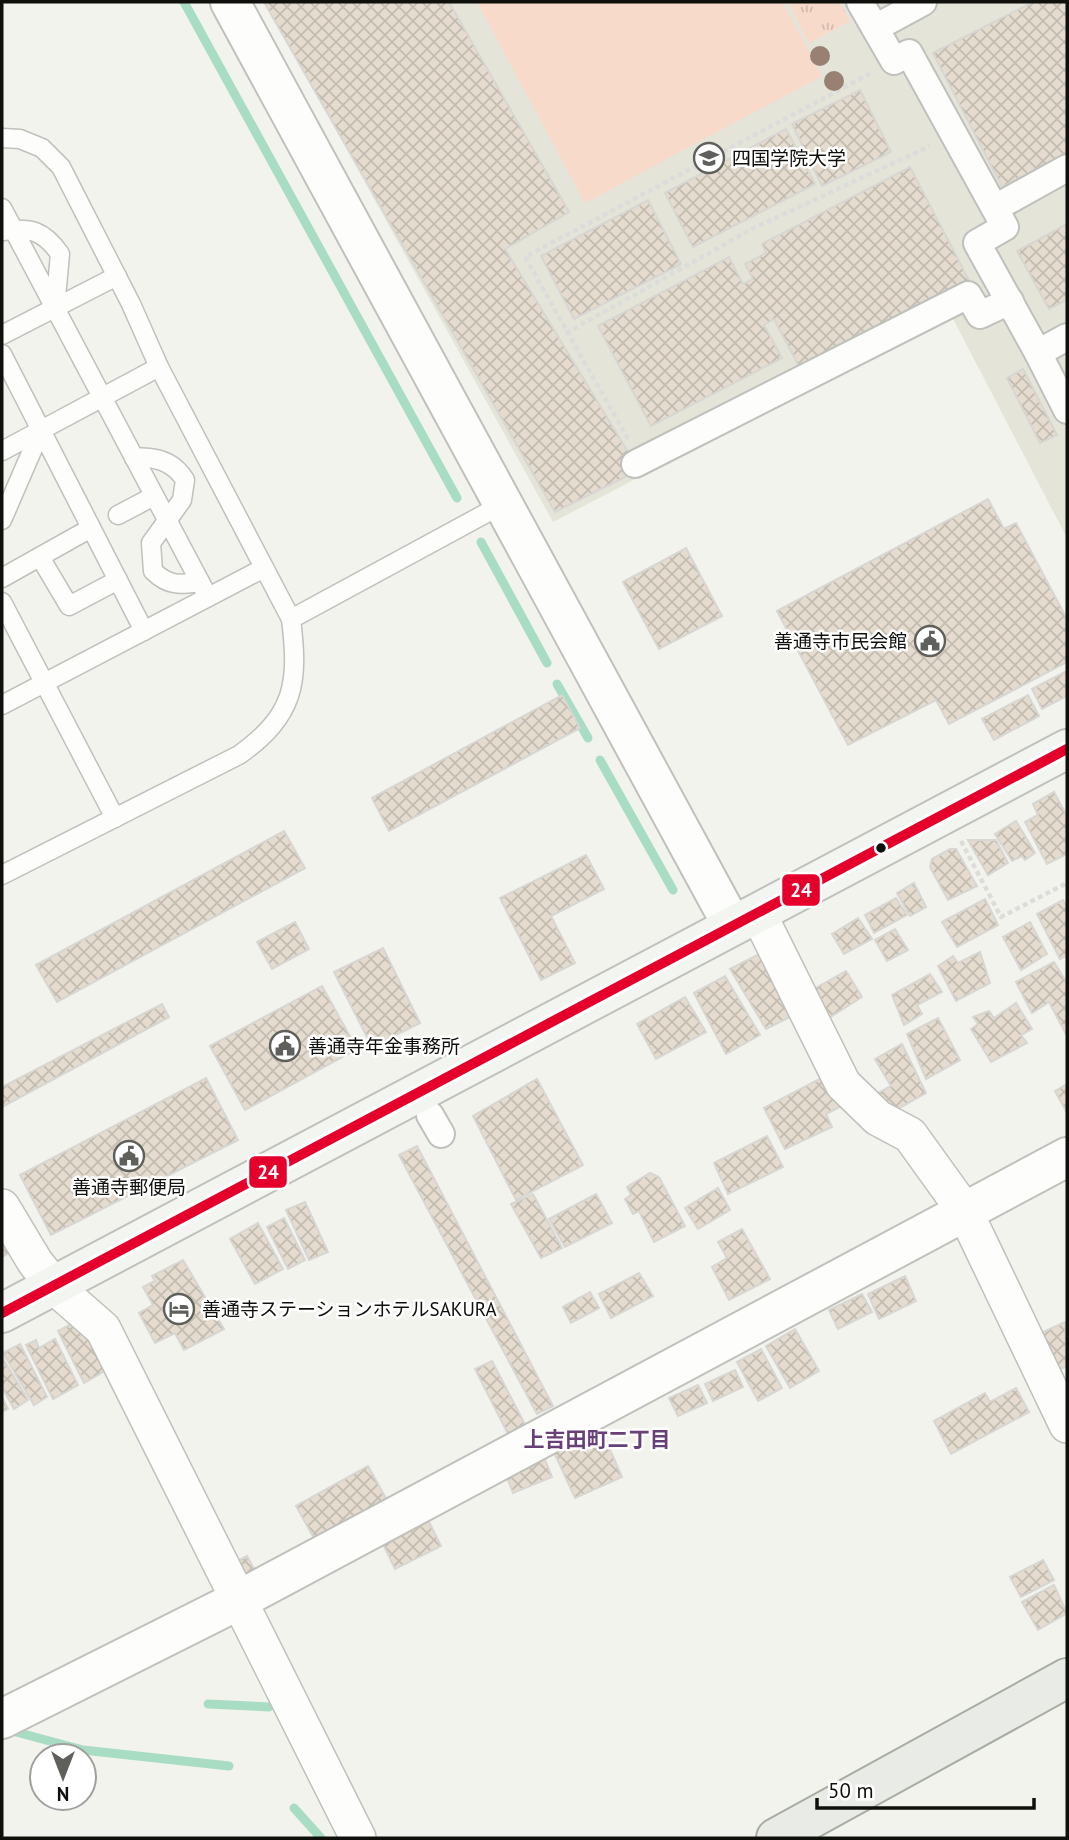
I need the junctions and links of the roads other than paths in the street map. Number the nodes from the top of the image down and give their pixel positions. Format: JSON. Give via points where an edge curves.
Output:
{"nodes":[{"id":1,"x":230,"y":2,"type":"edge"},
{"id":2,"x":860,"y":2,"type":"edge"},
{"id":3,"x":923,"y":2,"type":"edge"},
{"id":4,"x":875,"y":27,"type":"junction"},
{"id":5,"x":2,"y":138,"type":"edge"},
{"id":6,"x":1067,"y":168,"type":"edge"},
{"id":7,"x":2,"y":208,"type":"edge"},
{"id":8,"x":995,"y":208,"type":"junction"},
{"id":9,"x":8,"y":230,"type":"edge"},
{"id":10,"x":117,"y":276,"type":"junction"},
{"id":11,"x":1010,"y":301,"type":"junction"},
{"id":12,"x":55,"y":308,"type":"junction"},
{"id":13,"x":2,"y":335,"type":"edge"},
{"id":14,"x":1067,"y":337,"type":"edge"},
{"id":15,"x":1038,"y":353,"type":"junction"},
{"id":16,"x":2,"y":354,"type":"edge"},
{"id":17,"x":159,"y":367,"type":"junction"},
{"id":18,"x":102,"y":397,"type":"junction"},
{"id":19,"x":1067,"y":410,"type":"edge"},
{"id":20,"x":41,"y":430,"type":"junction"},
{"id":21,"x":2,"y":451,"type":"edge"},
{"id":22,"x":134,"y":458,"type":"junction"},
{"id":23,"x":638,"y":463,"type":"road end"},
{"id":24,"x":154,"y":496,"type":"junction"},
{"id":25,"x":503,"y":504,"type":"junction"},
{"id":26,"x":118,"y":515,"type":"dead end"},
{"id":27,"x":2,"y":520,"type":"edge"},
{"id":28,"x":167,"y":521,"type":"junction"},
{"id":29,"x":91,"y":528,"type":"junction"},
{"id":30,"x":40,"y":556,"type":"junction"},
{"id":31,"x":264,"y":568,"type":"junction"},
{"id":32,"x":2,"y":578,"type":"edge"},
{"id":33,"x":118,"y":580,"type":"junction"},
{"id":34,"x":204,"y":590,"type":"junction"},
{"id":35,"x":2,"y":602,"type":"edge"},
{"id":36,"x":290,"y":619,"type":"junction"},
{"id":37,"x":144,"y":631,"type":"junction"},
{"id":38,"x":45,"y":682,"type":"junction"},
{"id":39,"x":2,"y":705,"type":"edge"},
{"id":40,"x":1067,"y":749,"type":"edge"},
{"id":41,"x":115,"y":818,"type":"junction"},
{"id":42,"x":2,"y":875,"type":"edge"},
{"id":43,"x":745,"y":919,"type":"junction"},
{"id":44,"x":1067,"y":1157,"type":"edge"},
{"id":45,"x":2,"y":1207,"type":"edge"},
{"id":46,"x":964,"y":1210,"type":"junction"},
{"id":47,"x":54,"y":1286,"type":"junction"},
{"id":48,"x":2,"y":1313,"type":"edge"},
{"id":49,"x":1067,"y":1425,"type":"edge"},
{"id":50,"x":237,"y":1601,"type":"junction"},
{"id":51,"x":1067,"y":1678,"type":"edge"},
{"id":52,"x":2,"y":1719,"type":"edge"},
{"id":53,"x":358,"y":1838,"type":"edge"},
{"id":54,"x":776,"y":1838,"type":"edge"}],
"edges":[{"from":1,"to":25,"type":"street"},
{"from":2,"to":4,"type":"street"},
{"from":3,"to":4,"type":"street"},
{"from":4,"to":8,"type":"street","via":[[894,61],[909,53]]},
{"from":5,"to":10,"type":"lane","via":[[42,148],[61,167]]},
{"from":6,"to":8,"type":"street"},
{"from":7,"to":9,"type":"lane"},
{"from":8,"to":11,"type":"street","via":[[1005,228],[977,243]]},
{"from":9,"to":12,"type":"lane"},
{"from":9,"to":12,"type":"lane","via":[[38,231],[61,254]]},
{"from":10,"to":12,"type":"lane"},
{"from":10,"to":17,"type":"lane"},
{"from":11,"to":15,"type":"street"},
{"from":11,"to":23,"type":"street","via":[[980,315],[968,295]]},
{"from":12,"to":13,"type":"lane"},
{"from":12,"to":18,"type":"lane"},
{"from":14,"to":15,"type":"street"},
{"from":15,"to":19,"type":"street"},
{"from":16,"to":20,"type":"lane"},
{"from":17,"to":18,"type":"lane"},
{"from":17,"to":31,"type":"lane"},
{"from":18,"to":20,"type":"lane"},
{"from":18,"to":22,"type":"lane"},
{"from":20,"to":21,"type":"lane"},
{"from":20,"to":27,"type":"lane"},
{"from":20,"to":29,"type":"lane"},
{"from":22,"to":24,"type":"lane"},
{"from":22,"to":28,"type":"lane","via":[[163,461],[177,468],[185,480],[182,500]]},
{"from":24,"to":26,"type":"lane"},
{"from":24,"to":28,"type":"lane"},
{"from":25,"to":36,"type":"lane"},
{"from":25,"to":43,"type":"street"},
{"from":28,"to":34,"type":"lane"},
{"from":28,"to":34,"type":"lane","via":[[150,543],[153,571],[163,581]]},
{"from":29,"to":30,"type":"lane"},
{"from":29,"to":33,"type":"lane"},
{"from":30,"to":32,"type":"lane"},
{"from":30,"to":33,"type":"lane","via":[[69,606]]},
{"from":31,"to":34,"type":"lane"},
{"from":31,"to":36,"type":"lane"},
{"from":33,"to":37,"type":"lane"},
{"from":34,"to":37,"type":"lane"},
{"from":35,"to":38,"type":"lane"},
{"from":36,"to":41,"type":"lane","via":[[296,663],[290,691],[281,715],[264,737],[239,755]]},
{"from":37,"to":38,"type":"lane"},
{"from":38,"to":39,"type":"lane"},
{"from":38,"to":41,"type":"lane"},
{"from":40,"to":43,"type":"main road"},
{"from":41,"to":42,"type":"lane"},
{"from":43,"to":46,"type":"street","via":[[843,1084],[878,1118],[910,1135]]},
{"from":43,"to":47,"type":"main road"},
{"from":44,"to":46,"type":"street"},
{"from":45,"to":47,"type":"street"},
{"from":46,"to":49,"type":"street"},
{"from":46,"to":50,"type":"street","via":[[578,1404]]},
{"from":47,"to":48,"type":"main road"},
{"from":47,"to":50,"type":"street","via":[[103,1329]]},
{"from":50,"to":52,"type":"street"},
{"from":50,"to":53,"type":"street"},
{"from":51,"to":54,"type":"main road"}]}
